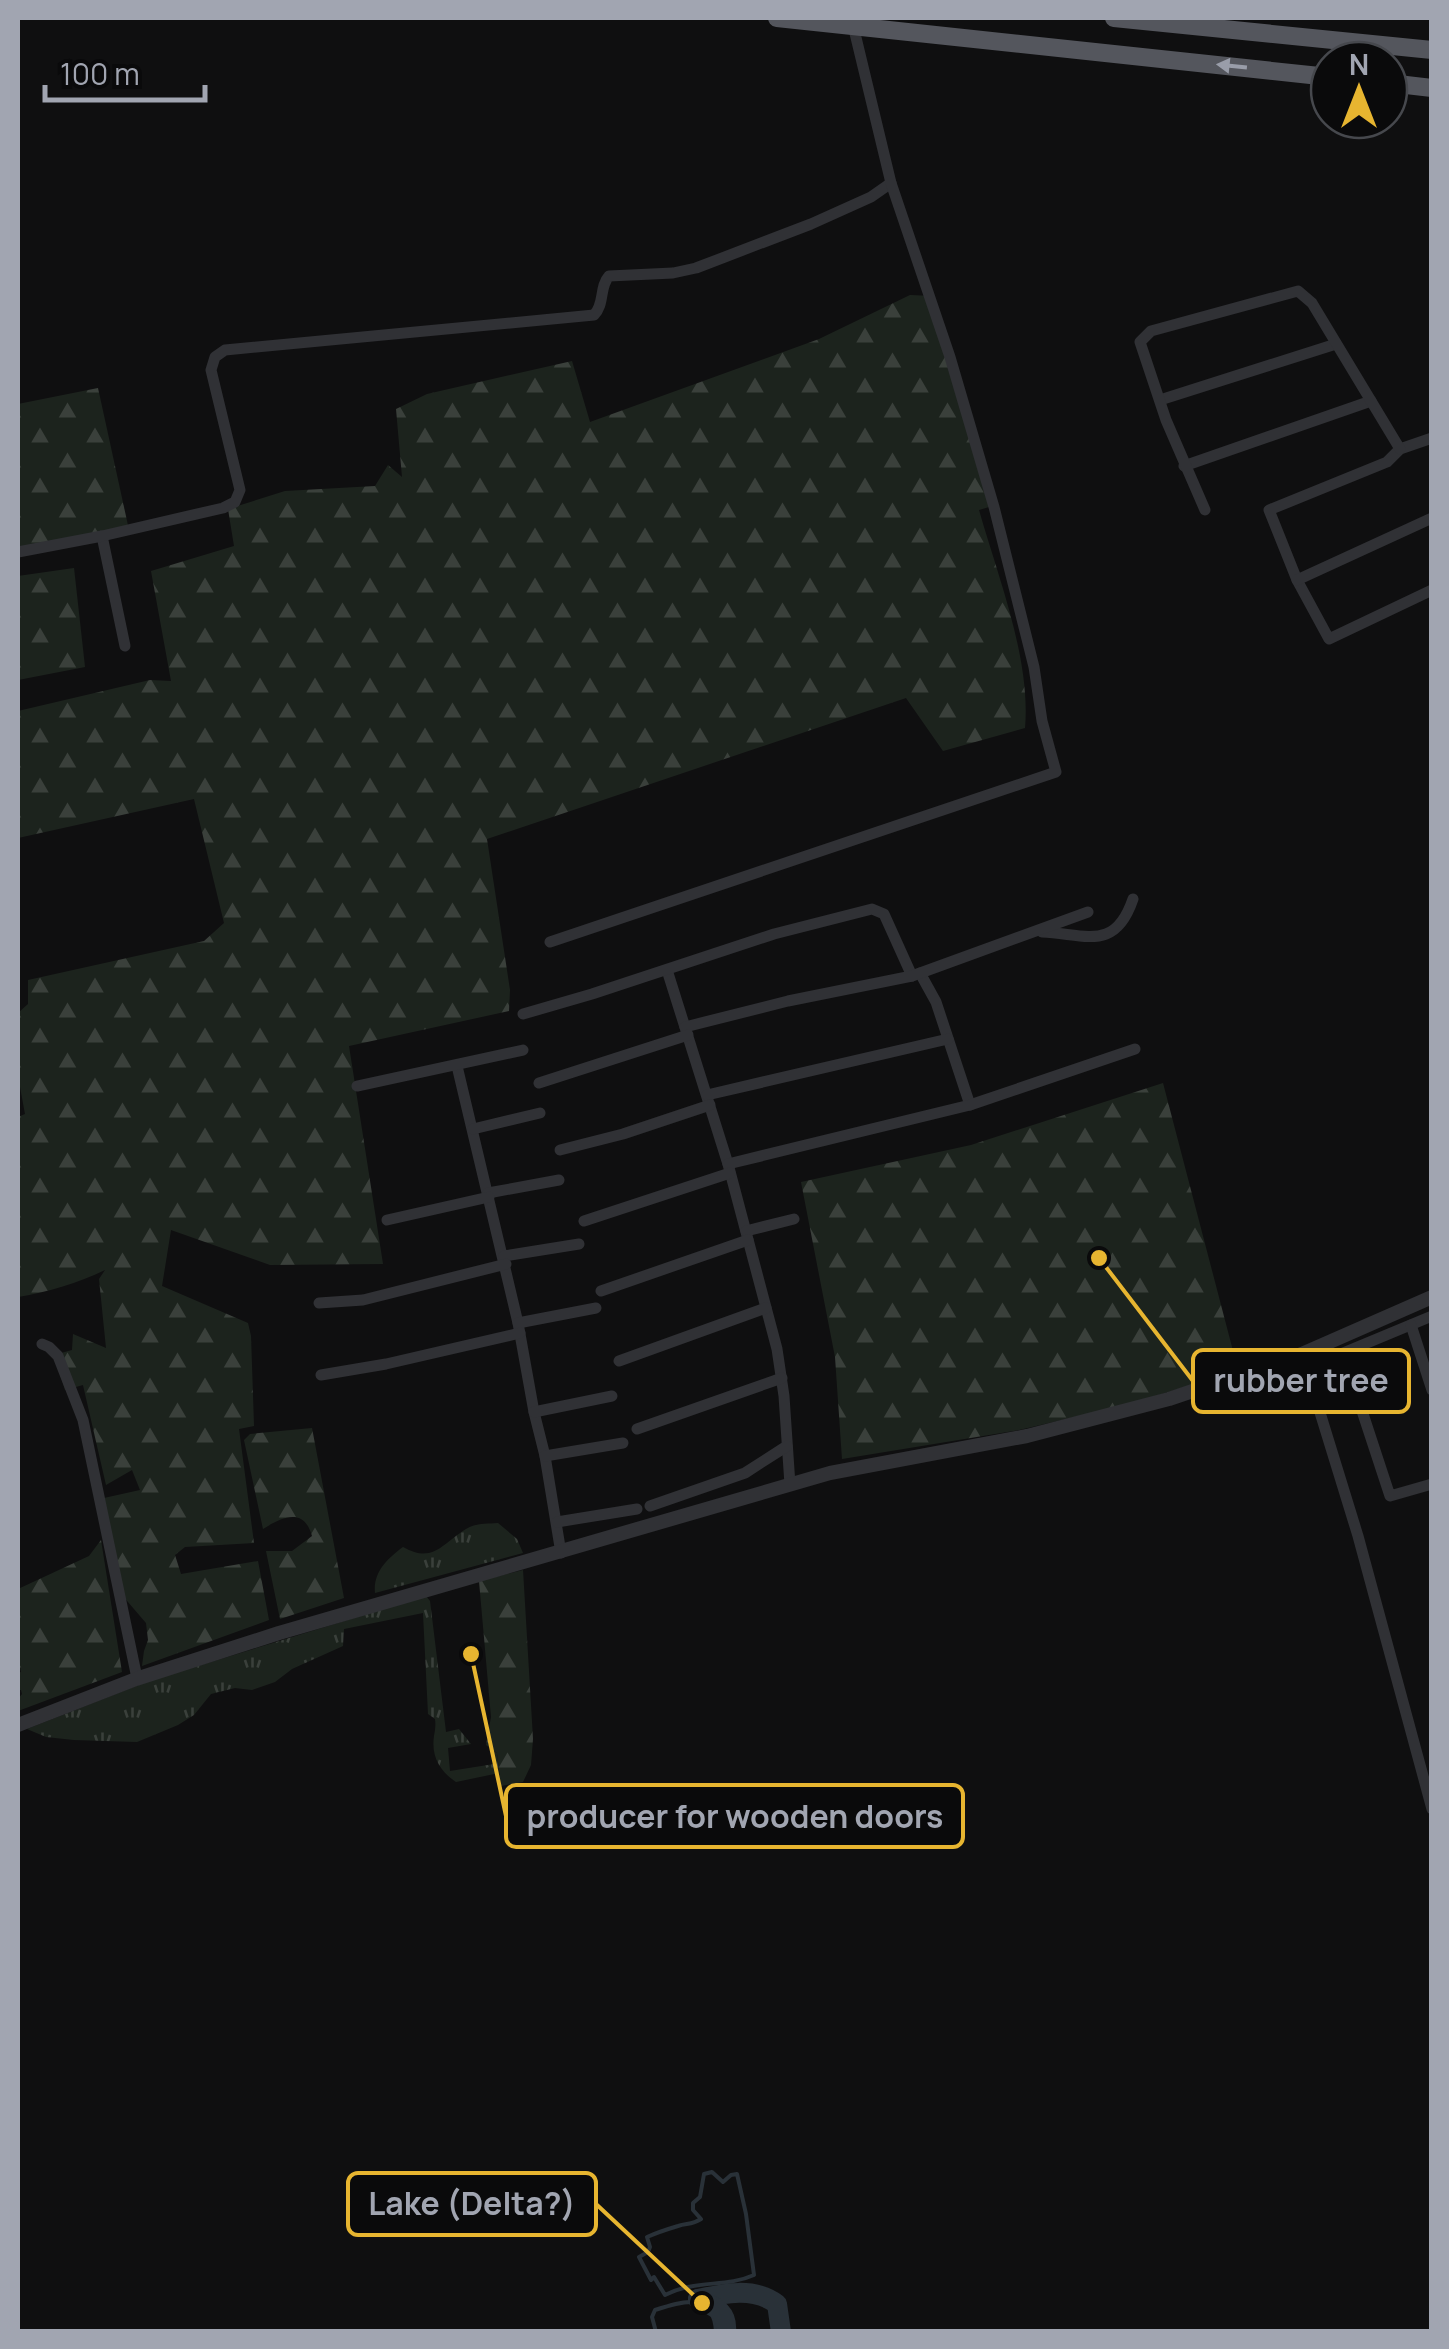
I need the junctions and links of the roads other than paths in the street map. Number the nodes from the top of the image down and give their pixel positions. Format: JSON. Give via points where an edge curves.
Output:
{"nodes":[{"id":1,"x":777,"y":18,"type":"edge"},
{"id":2,"x":1114,"y":18,"type":"edge"},
{"id":3,"x":853,"y":26,"type":"junction"},
{"id":4,"x":1432,"y":50,"type":"edge"},
{"id":5,"x":1309,"y":75,"type":"edge"},
{"id":6,"x":891,"y":182,"type":"junction"},
{"id":7,"x":1336,"y":344,"type":"junction"},
{"id":8,"x":1160,"y":400,"type":"junction"},
{"id":9,"x":1371,"y":401,"type":"junction"},
{"id":10,"x":1432,"y":438,"type":"edge"},
{"id":11,"x":1400,"y":449,"type":"junction"},
{"id":12,"x":1184,"y":466,"type":"junction"},
{"id":13,"x":1205,"y":510,"type":"dead end"},
{"id":14,"x":1432,"y":518,"type":"edge"},
{"id":15,"x":102,"y":536,"type":"junction"},
{"id":16,"x":18,"y":552,"type":"edge"},
{"id":17,"x":1298,"y":580,"type":"junction"},
{"id":18,"x":1432,"y":590,"type":"edge"},
{"id":19,"x":125,"y":646,"type":"dead end"},
{"id":20,"x":1133,"y":899,"type":"dead end"},
{"id":21,"x":1088,"y":912,"type":"dead end"},
{"id":22,"x":1033,"y":932,"type":"junction"},
{"id":23,"x":550,"y":942,"type":"dead end"},
{"id":24,"x":667,"y":970,"type":"junction"},
{"id":25,"x":916,"y":974,"type":"junction"},
{"id":26,"x":523,"y":1014,"type":"dead end"},
{"id":27,"x":686,"y":1031,"type":"junction"},
{"id":28,"x":948,"y":1039,"type":"junction"},
{"id":29,"x":1134,"y":1049,"type":"dead end"},
{"id":30,"x":522,"y":1050,"type":"dead end"},
{"id":31,"x":457,"y":1066,"type":"junction"},
{"id":32,"x":540,"y":1084,"type":"dead end"},
{"id":33,"x":358,"y":1086,"type":"dead end"},
{"id":34,"x":708,"y":1100,"type":"junction"},
{"id":35,"x":970,"y":1105,"type":"junction"},
{"id":36,"x":540,"y":1113,"type":"dead end"},
{"id":37,"x":473,"y":1129,"type":"junction"},
{"id":38,"x":560,"y":1150,"type":"dead end"},
{"id":39,"x":729,"y":1169,"type":"junction"},
{"id":40,"x":559,"y":1180,"type":"dead end"},
{"id":41,"x":489,"y":1195,"type":"junction"},
{"id":42,"x":794,"y":1219,"type":"dead end"},
{"id":43,"x":387,"y":1220,"type":"dead end"},
{"id":44,"x":584,"y":1221,"type":"dead end"},
{"id":45,"x":747,"y":1236,"type":"junction"},
{"id":46,"x":579,"y":1244,"type":"dead end"},
{"id":47,"x":505,"y":1260,"type":"junction"},
{"id":48,"x":600,"y":1292,"type":"dead end"},
{"id":49,"x":1432,"y":1296,"type":"edge"},
{"id":50,"x":319,"y":1304,"type":"dead end"},
{"id":51,"x":596,"y":1308,"type":"dead end"},
{"id":52,"x":766,"y":1308,"type":"junction"},
{"id":53,"x":1432,"y":1316,"type":"edge"},
{"id":54,"x":1411,"y":1324,"type":"junction"},
{"id":55,"x":519,"y":1328,"type":"junction"},
{"id":56,"x":42,"y":1344,"type":"dead end"},
{"id":57,"x":1302,"y":1354,"type":"junction"},
{"id":58,"x":619,"y":1361,"type":"dead end"},
{"id":59,"x":321,"y":1375,"type":"dead end"},
{"id":60,"x":782,"y":1378,"type":"junction"},
{"id":61,"x":1432,"y":1390,"type":"edge"},
{"id":62,"x":612,"y":1396,"type":"dead end"},
{"id":63,"x":534,"y":1412,"type":"junction"},
{"id":64,"x":637,"y":1429,"type":"dead end"},
{"id":65,"x":623,"y":1443,"type":"dead end"},
{"id":66,"x":787,"y":1446,"type":"junction"},
{"id":67,"x":545,"y":1456,"type":"junction"},
{"id":68,"x":1432,"y":1484,"type":"edge"},
{"id":69,"x":790,"y":1485,"type":"junction"},
{"id":70,"x":557,"y":1522,"type":"junction"},
{"id":71,"x":561,"y":1552,"type":"junction"},
{"id":72,"x":137,"y":1678,"type":"junction"},
{"id":73,"x":18,"y":1724,"type":"edge"},
{"id":74,"x":1432,"y":1809,"type":"edge"}],
"edges":[{"from":1,"to":3,"type":"highway"},
{"from":2,"to":4,"type":"highway"},
{"from":5,"to":3,"type":"highway","one_way":true},
{"from":3,"to":6,"type":"street"},
{"from":6,"to":15,"type":"street","via":[[872,198],[696,268],[609,276],[594,315],[225,350],[211,370],[240,490],[235,502]]},
{"from":6,"to":23,"type":"street","via":[[994,507],[1056,772]]},
{"from":7,"to":8,"type":"street"},
{"from":7,"to":8,"type":"street","via":[[1298,291],[1151,331],[1140,342]]},
{"from":7,"to":9,"type":"street"},
{"from":8,"to":12,"type":"street"},
{"from":9,"to":11,"type":"street"},
{"from":9,"to":12,"type":"street"},
{"from":10,"to":11,"type":"street"},
{"from":11,"to":17,"type":"street","via":[[1387,462],[1269,510]]},
{"from":12,"to":13,"type":"street"},
{"from":14,"to":17,"type":"street"},
{"from":15,"to":16,"type":"street"},
{"from":15,"to":19,"type":"street"},
{"from":17,"to":18,"type":"street","via":[[1329,640]]},
{"from":20,"to":22,"type":"street","via":[[1111,933]]},
{"from":21,"to":22,"type":"street"},
{"from":22,"to":25,"type":"street"},
{"from":24,"to":25,"type":"street","via":[[876,909]]},
{"from":24,"to":26,"type":"street"},
{"from":24,"to":27,"type":"street"},
{"from":25,"to":27,"type":"street"},
{"from":25,"to":28,"type":"street","via":[[936,1002]]},
{"from":27,"to":32,"type":"street"},
{"from":27,"to":34,"type":"street"},
{"from":28,"to":34,"type":"street"},
{"from":28,"to":35,"type":"street"},
{"from":29,"to":35,"type":"street"},
{"from":30,"to":31,"type":"street"},
{"from":31,"to":33,"type":"street"},
{"from":31,"to":37,"type":"street"},
{"from":34,"to":38,"type":"street","via":[[623,1134]]},
{"from":34,"to":39,"type":"street"},
{"from":35,"to":39,"type":"street"},
{"from":36,"to":37,"type":"street"},
{"from":37,"to":41,"type":"street"},
{"from":39,"to":44,"type":"street"},
{"from":39,"to":45,"type":"street"},
{"from":40,"to":41,"type":"street"},
{"from":41,"to":43,"type":"street"},
{"from":41,"to":47,"type":"street"},
{"from":42,"to":45,"type":"street"},
{"from":45,"to":48,"type":"street"},
{"from":45,"to":52,"type":"street"},
{"from":46,"to":47,"type":"street"},
{"from":47,"to":50,"type":"street","via":[[363,1300]]},
{"from":47,"to":55,"type":"street"},
{"from":49,"to":57,"type":"street"},
{"from":51,"to":55,"type":"street"},
{"from":52,"to":58,"type":"street"},
{"from":52,"to":60,"type":"street"},
{"from":53,"to":54,"type":"street"},
{"from":54,"to":61,"type":"street"},
{"from":54,"to":68,"type":"street","via":[[1343,1353],[1390,1496]]},
{"from":55,"to":59,"type":"street"},
{"from":55,"to":63,"type":"street"},
{"from":56,"to":72,"type":"street","via":[[58,1356],[82,1420]]},
{"from":57,"to":69,"type":"street","via":[[1170,1399],[1027,1436]]},
{"from":57,"to":74,"type":"street"},
{"from":60,"to":64,"type":"street"},
{"from":60,"to":66,"type":"street"},
{"from":62,"to":63,"type":"street"},
{"from":63,"to":67,"type":"street"},
{"from":65,"to":67,"type":"street"},
{"from":66,"to":69,"type":"street"},
{"from":66,"to":70,"type":"street","via":[[734,1477],[644,1507]]},
{"from":67,"to":70,"type":"street"},
{"from":69,"to":71,"type":"street"},
{"from":70,"to":71,"type":"street"},
{"from":71,"to":72,"type":"street"},
{"from":72,"to":73,"type":"street"}]}
